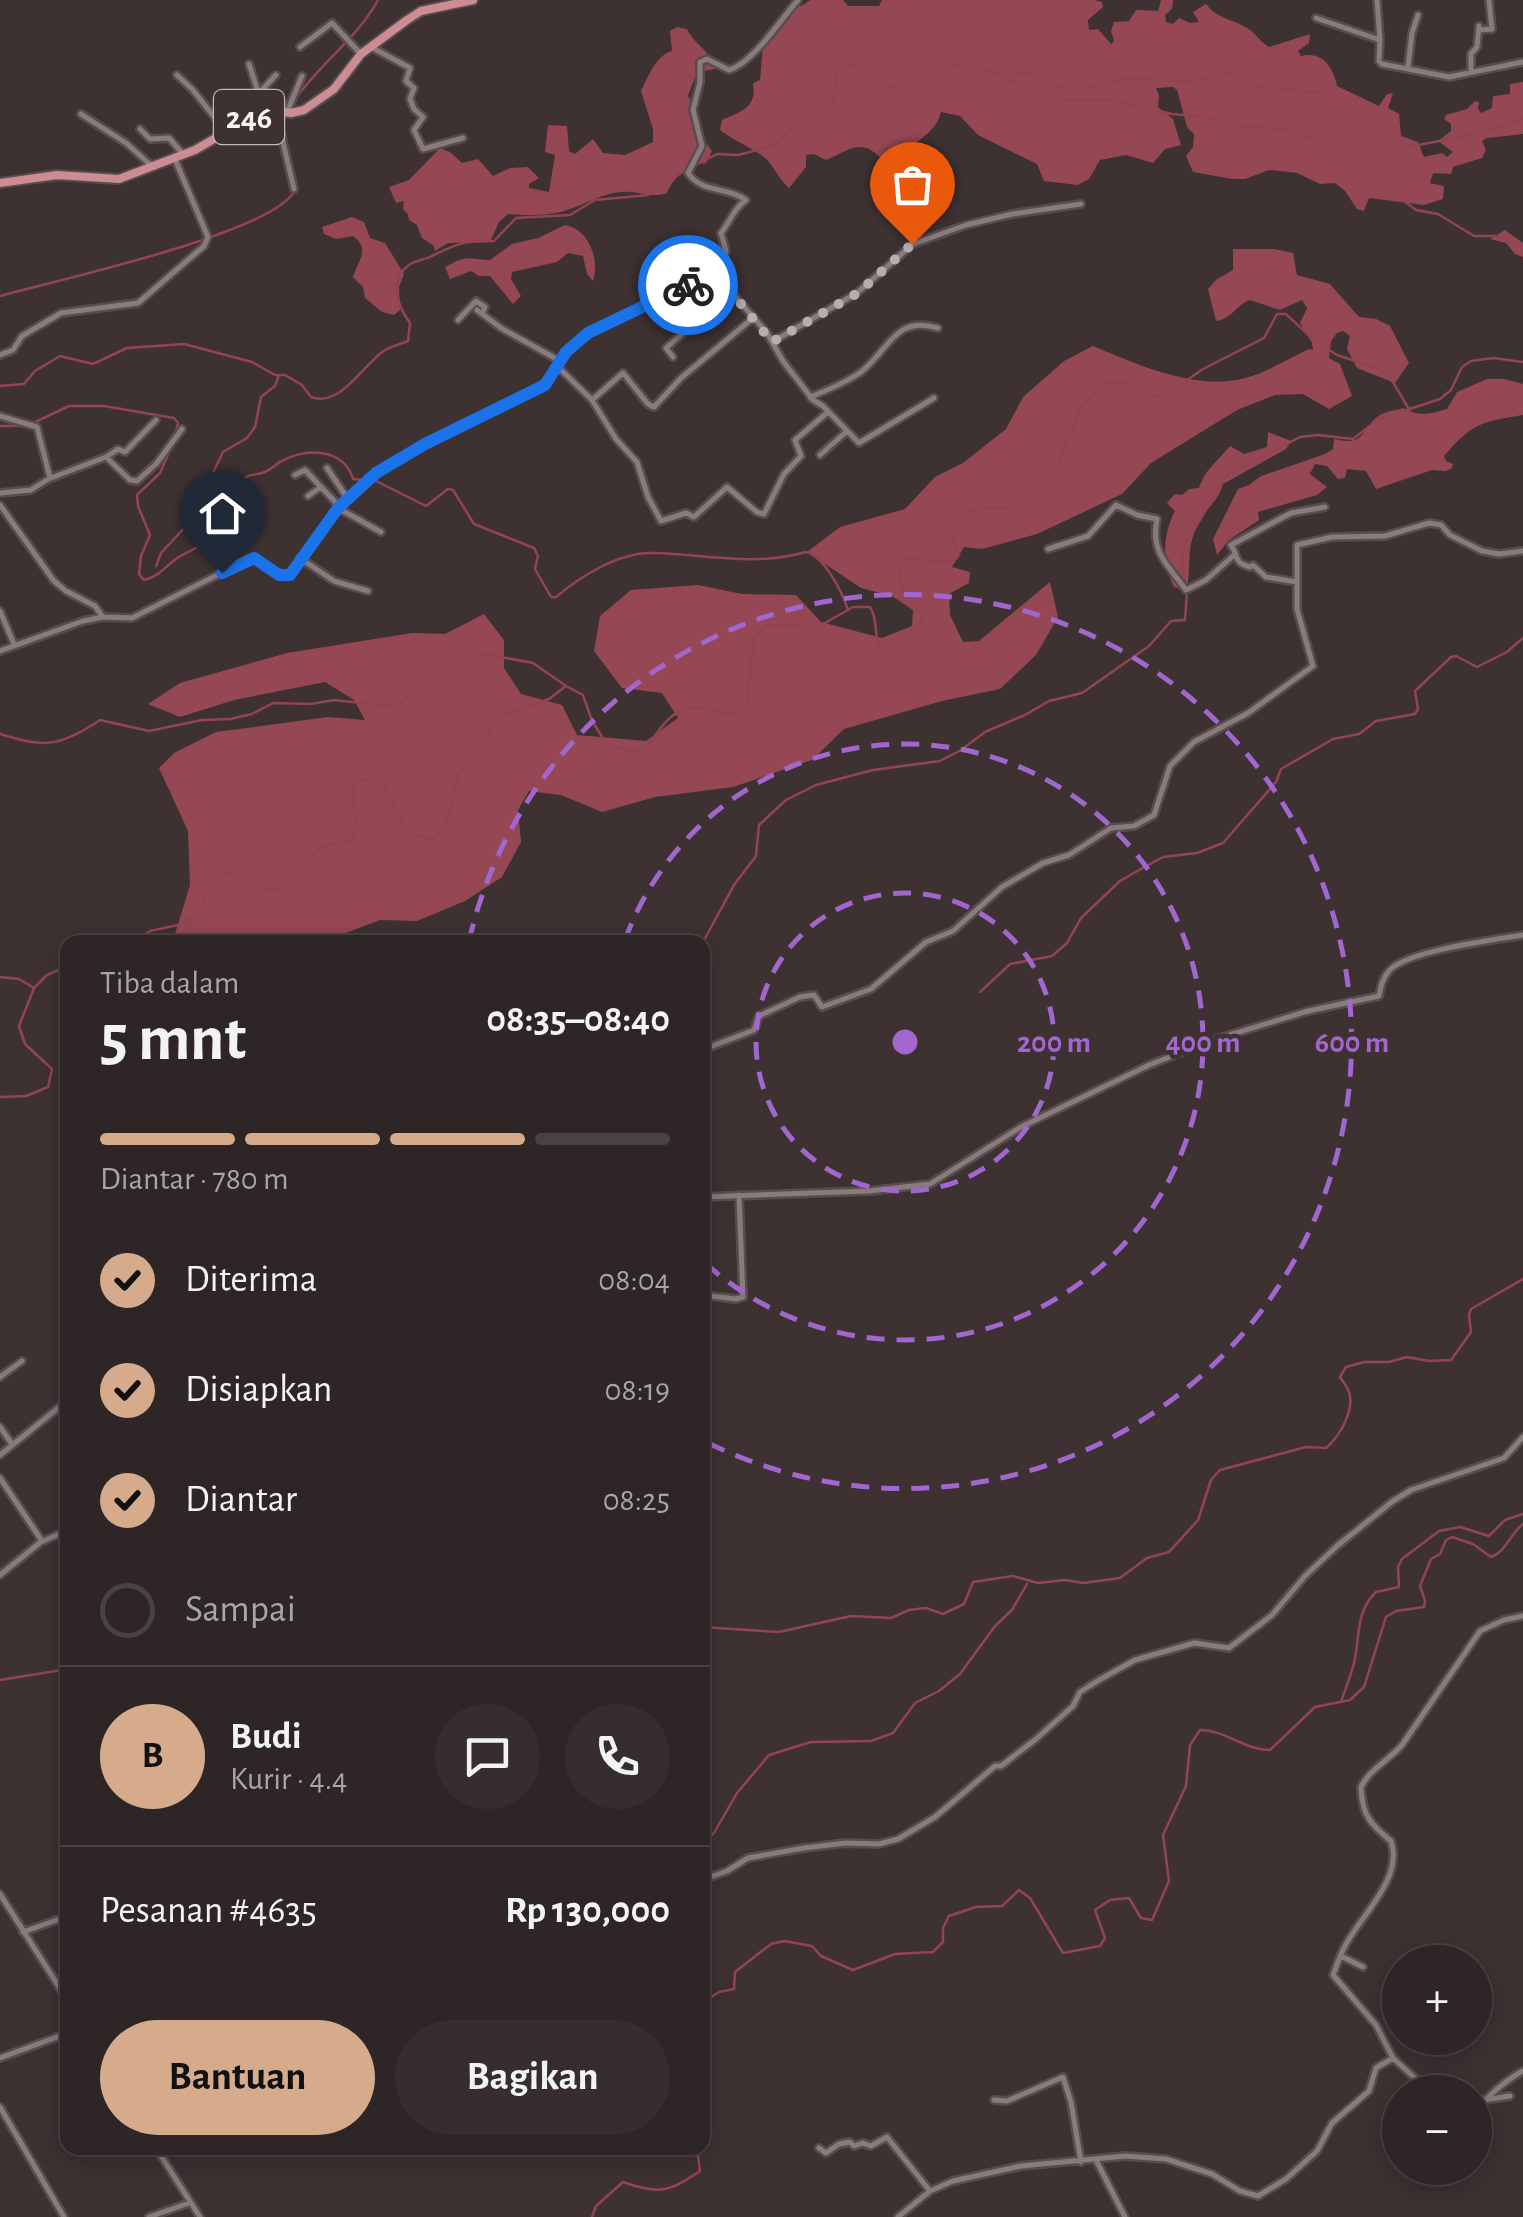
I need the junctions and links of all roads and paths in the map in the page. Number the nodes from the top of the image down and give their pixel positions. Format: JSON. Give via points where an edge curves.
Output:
{"nodes":[{"id":1,"x":472,"y":0,"type":"edge"},
{"id":2,"x":798,"y":0,"type":"edge"},
{"id":3,"x":1377,"y":0,"type":"edge"},
{"id":4,"x":1488,"y":0,"type":"edge"},
{"id":5,"x":1418,"y":15,"type":"dead end"},
{"id":6,"x":1316,"y":18,"type":"dead end"},
{"id":7,"x":1380,"y":40,"type":"junction"},
{"id":8,"x":300,"y":47,"type":"dead end"},
{"id":9,"x":371,"y":47,"type":"junction"},
{"id":10,"x":361,"y":54,"type":"junction"},
{"id":11,"x":1523,"y":62,"type":"edge"},
{"id":12,"x":249,"y":64,"type":"dead end"},
{"id":13,"x":1408,"y":67,"type":"junction"},
{"id":14,"x":1471,"y":72,"type":"junction"},
{"id":15,"x":276,"y":75,"type":"dead end"},
{"id":16,"x":176,"y":76,"type":"dead end"},
{"id":17,"x":302,"y":76,"type":"dead end"},
{"id":18,"x":260,"y":92,"type":"junction"},
{"id":19,"x":264,"y":110,"type":"junction"},
{"id":20,"x":284,"y":111,"type":"junction"},
{"id":21,"x":81,"y":114,"type":"dead end"},
{"id":22,"x":140,"y":129,"type":"dead end"},
{"id":23,"x":226,"y":132,"type":"junction"},
{"id":24,"x":463,"y":138,"type":"dead end"},
{"id":25,"x":178,"y":156,"type":"junction"},
{"id":26,"x":153,"y":167,"type":"junction"},
{"id":27,"x":0,"y":183,"type":"edge"},
{"id":28,"x":294,"y":189,"type":"dead end"},
{"id":29,"x":1081,"y":204,"type":"dead end"},
{"id":30,"x":714,"y":271,"type":"junction"},
{"id":31,"x":733,"y":292,"type":"junction"},
{"id":32,"x":754,"y":317,"type":"junction"},
{"id":33,"x":458,"y":320,"type":"dead end"},
{"id":34,"x":938,"y":328,"type":"dead end"},
{"id":35,"x":772,"y":342,"type":"junction"},
{"id":36,"x":0,"y":354,"type":"edge"},
{"id":37,"x":673,"y":356,"type":"dead end"},
{"id":38,"x":559,"y":364,"type":"junction"},
{"id":39,"x":810,"y":397,"type":"junction"},
{"id":40,"x":934,"y":398,"type":"dead end"},
{"id":41,"x":592,"y":400,"type":"junction"},
{"id":42,"x":828,"y":412,"type":"junction"},
{"id":43,"x":0,"y":416,"type":"edge"},
{"id":44,"x":156,"y":420,"type":"dead end"},
{"id":45,"x":182,"y":429,"type":"dead end"},
{"id":46,"x":846,"y":432,"type":"junction"},
{"id":47,"x":820,"y":455,"type":"dead end"},
{"id":48,"x":106,"y":457,"type":"junction"},
{"id":49,"x":327,"y":468,"type":"dead end"},
{"id":50,"x":295,"y":474,"type":"dead end"},
{"id":51,"x":50,"y":478,"type":"junction"},
{"id":52,"x":321,"y":487,"type":"junction"},
{"id":53,"x":0,"y":493,"type":"edge"},
{"id":54,"x":308,"y":496,"type":"dead end"},
{"id":55,"x":348,"y":499,"type":"junction"},
{"id":56,"x":0,"y":504,"type":"edge"},
{"id":57,"x":1326,"y":507,"type":"dead end"},
{"id":58,"x":339,"y":508,"type":"junction"},
{"id":59,"x":381,"y":532,"type":"dead end"},
{"id":60,"x":1048,"y":550,"type":"dead end"},
{"id":61,"x":1523,"y":552,"type":"edge"},
{"id":62,"x":1233,"y":556,"type":"junction"},
{"id":63,"x":300,"y":558,"type":"junction"},
{"id":64,"x":1298,"y":582,"type":"junction"},
{"id":65,"x":368,"y":591,"type":"dead end"},
{"id":66,"x":0,"y":612,"type":"edge"},
{"id":67,"x":103,"y":616,"type":"junction"},
{"id":68,"x":14,"y":644,"type":"junction"},
{"id":69,"x":0,"y":651,"type":"edge"},
{"id":70,"x":1523,"y":935,"type":"edge"},
{"id":71,"x":710,"y":1047,"type":"edge"},
{"id":72,"x":739,"y":1195,"type":"junction"},
{"id":73,"x":710,"y":1197,"type":"edge"},
{"id":74,"x":710,"y":1295,"type":"edge"},
{"id":75,"x":22,"y":1361,"type":"dead end"},
{"id":76,"x":0,"y":1377,"type":"edge"},
{"id":77,"x":60,"y":1406,"type":"edge"},
{"id":78,"x":0,"y":1427,"type":"edge"},
{"id":79,"x":1523,"y":1436,"type":"edge"},
{"id":80,"x":12,"y":1444,"type":"junction"},
{"id":81,"x":0,"y":1455,"type":"edge"},
{"id":82,"x":0,"y":1478,"type":"edge"},
{"id":83,"x":60,"y":1534,"type":"edge"},
{"id":84,"x":41,"y":1542,"type":"junction"},
{"id":85,"x":0,"y":1576,"type":"edge"},
{"id":86,"x":1523,"y":1616,"type":"edge"},
{"id":87,"x":710,"y":1877,"type":"edge"},
{"id":88,"x":0,"y":1894,"type":"edge"},
{"id":89,"x":60,"y":1919,"type":"edge"},
{"id":90,"x":23,"y":1932,"type":"junction"},
{"id":91,"x":1341,"y":1956,"type":"junction"},
{"id":92,"x":1362,"y":1967,"type":"dead end"},
{"id":93,"x":60,"y":1989,"type":"edge"},
{"id":94,"x":60,"y":2036,"type":"edge"},
{"id":95,"x":0,"y":2058,"type":"edge"},
{"id":96,"x":1392,"y":2058,"type":"junction"},
{"id":97,"x":1523,"y":2071,"type":"edge"},
{"id":98,"x":1411,"y":2075,"type":"edge"},
{"id":99,"x":1492,"y":2093,"type":"edge"},
{"id":100,"x":1510,"y":2096,"type":"dead end"},
{"id":101,"x":1492,"y":2098,"type":"edge"},
{"id":102,"x":994,"y":2100,"type":"dead end"},
{"id":103,"x":0,"y":2108,"type":"edge"},
{"id":104,"x":819,"y":2148,"type":"dead end"},
{"id":105,"x":160,"y":2155,"type":"edge"},
{"id":106,"x":1097,"y":2161,"type":"junction"},
{"id":107,"x":1081,"y":2162,"type":"junction"},
{"id":108,"x":930,"y":2191,"type":"junction"},
{"id":109,"x":189,"y":2203,"type":"junction"},
{"id":110,"x":64,"y":2217,"type":"edge"},
{"id":111,"x":148,"y":2217,"type":"edge"},
{"id":112,"x":200,"y":2217,"type":"edge"},
{"id":113,"x":898,"y":2217,"type":"edge"},
{"id":114,"x":1125,"y":2217,"type":"edge"}],
"edges":[{"from":1,"to":9,"type":"main road","number":"246","via":[[418,13]]},
{"from":2,"to":30,"type":"street","via":[[737,68],[700,62],[693,110],[702,146],[689,175],[746,200],[721,232],[726,260]]},
{"from":3,"to":7,"type":"street"},
{"from":4,"to":14,"type":"street","via":[[1492,29],[1479,28]]},
{"from":5,"to":13,"type":"street"},
{"from":6,"to":7,"type":"street"},
{"from":7,"to":13,"type":"street","via":[[1380,63]]},
{"from":8,"to":10,"type":"street","via":[[330,23]]},
{"from":9,"to":10,"type":"main road","number":"246"},
{"from":9,"to":24,"type":"street","via":[[410,68],[406,81],[423,117],[414,130],[423,149]]},
{"from":10,"to":20,"type":"main road","number":"246","via":[[318,103]]},
{"from":11,"to":14,"type":"street"},
{"from":12,"to":18,"type":"street"},
{"from":13,"to":14,"type":"street","via":[[1441,76]]},
{"from":15,"to":18,"type":"street"},
{"from":16,"to":23,"type":"street"},
{"from":17,"to":20,"type":"street"},
{"from":18,"to":19,"type":"street"},
{"from":19,"to":20,"type":"main road","number":"246"},
{"from":19,"to":23,"type":"main road","number":"246"},
{"from":20,"to":28,"type":"street","via":[[280,125]]},
{"from":21,"to":26,"type":"street"},
{"from":22,"to":25,"type":"street","via":[[150,139],[169,138]]},
{"from":23,"to":25,"type":"main road","number":"246"},
{"from":25,"to":26,"type":"main road","number":"246"},
{"from":25,"to":36,"type":"street","via":[[208,237],[204,246],[138,303],[60,313]]},
{"from":26,"to":27,"type":"main road","number":"246","via":[[115,180],[57,175]]},
{"from":29,"to":35,"type":"street","via":[[1012,214],[918,242],[840,306]]},
{"from":30,"to":31,"type":"street"},
{"from":30,"to":38,"type":"street","via":[[588,333]]},
{"from":31,"to":32,"type":"street"},
{"from":31,"to":37,"type":"street","via":[[706,315],[696,308],[690,314],[695,321],[666,348]]},
{"from":32,"to":35,"type":"street"},
{"from":32,"to":41,"type":"street","via":[[654,406],[623,373]]},
{"from":33,"to":38,"type":"street","via":[[476,301],[486,307],[480,312]]},
{"from":34,"to":39,"type":"street","via":[[907,326],[859,373]]},
{"from":35,"to":39,"type":"street"},
{"from":38,"to":41,"type":"street"},
{"from":38,"to":55,"type":"street","via":[[545,385],[388,466]]},
{"from":39,"to":42,"type":"street"},
{"from":40,"to":46,"type":"street","via":[[862,443]]},
{"from":41,"to":42,"type":"street","via":[[640,466],[661,521],[686,512],[694,516],[727,488],[764,514],[800,457],[795,440]]},
{"from":42,"to":46,"type":"street"},
{"from":43,"to":51,"type":"street","via":[[37,427]]},
{"from":44,"to":48,"type":"street","via":[[127,450]]},
{"from":45,"to":48,"type":"street","via":[[137,481]]},
{"from":46,"to":47,"type":"street"},
{"from":48,"to":51,"type":"street"},
{"from":49,"to":55,"type":"street"},
{"from":50,"to":52,"type":"street","via":[[306,470]]},
{"from":51,"to":53,"type":"street","via":[[30,490]]},
{"from":52,"to":54,"type":"street"},
{"from":52,"to":58,"type":"street"},
{"from":55,"to":58,"type":"street"},
{"from":56,"to":67,"type":"street","via":[[54,581]]},
{"from":57,"to":62,"type":"street","via":[[1291,513],[1256,530],[1231,545]]},
{"from":58,"to":59,"type":"street"},
{"from":58,"to":63,"type":"street"},
{"from":60,"to":62,"type":"street","via":[[1088,536],[1116,504],[1157,519],[1162,561],[1186,590]]},
{"from":61,"to":64,"type":"street","via":[[1482,551],[1441,525],[1385,536],[1332,536],[1297,546]]},
{"from":62,"to":64,"type":"street","via":[[1266,577]]},
{"from":63,"to":65,"type":"street","via":[[334,581]]},
{"from":63,"to":67,"type":"street","via":[[286,576],[251,558],[132,618]]},
{"from":64,"to":71,"type":"street","via":[[1296,609],[1313,667],[1194,742],[1170,766],[1154,815],[1108,830],[1002,887],[968,920],[926,942],[857,997],[822,1007],[814,995],[800,997],[759,1016],[754,1030]]},
{"from":66,"to":68,"type":"street"},
{"from":67,"to":68,"type":"street"},
{"from":68,"to":69,"type":"street"},
{"from":70,"to":72,"type":"street","via":[[1413,957],[1384,977],[1379,996],[1291,1016],[1149,1065],[1021,1127],[930,1184]]},
{"from":72,"to":73,"type":"street"},
{"from":72,"to":74,"type":"street","via":[[743,1297]]},
{"from":75,"to":76,"type":"street"},
{"from":77,"to":80,"type":"street"},
{"from":78,"to":80,"type":"street"},
{"from":79,"to":87,"type":"street","via":[[1504,1458],[1402,1494],[1336,1546],[1272,1615],[1229,1648],[1194,1644],[1149,1655],[1080,1692],[1036,1739],[908,1834],[879,1844],[748,1858]]},
{"from":80,"to":81,"type":"street"},
{"from":82,"to":84,"type":"street"},
{"from":83,"to":84,"type":"street"},
{"from":84,"to":85,"type":"street"},
{"from":86,"to":91,"type":"street","via":[[1480,1631],[1402,1745],[1364,1780],[1369,1822],[1390,1841],[1394,1860]]},
{"from":88,"to":90,"type":"street"},
{"from":89,"to":90,"type":"street"},
{"from":90,"to":93,"type":"street"},
{"from":91,"to":92,"type":"street"},
{"from":91,"to":96,"type":"street","via":[[1333,1975],[1376,2024]]},
{"from":94,"to":95,"type":"street"},
{"from":96,"to":98,"type":"street"},
{"from":96,"to":106,"type":"street","via":[[1376,2068],[1369,2091],[1332,2123],[1316,2151],[1258,2196],[1154,2156]]},
{"from":97,"to":99,"type":"street"},
{"from":100,"to":101,"type":"street"},
{"from":102,"to":107,"type":"street","via":[[1007,2102],[1063,2077]]},
{"from":103,"to":110,"type":"street"},
{"from":104,"to":108,"type":"street","via":[[826,2153],[850,2142],[871,2146],[886,2137]]},
{"from":105,"to":109,"type":"street"},
{"from":106,"to":107,"type":"street"},
{"from":106,"to":114,"type":"street"},
{"from":107,"to":108,"type":"street","via":[[999,2170]]},
{"from":108,"to":113,"type":"street"},
{"from":109,"to":111,"type":"street"},
{"from":109,"to":112,"type":"street"}]}
